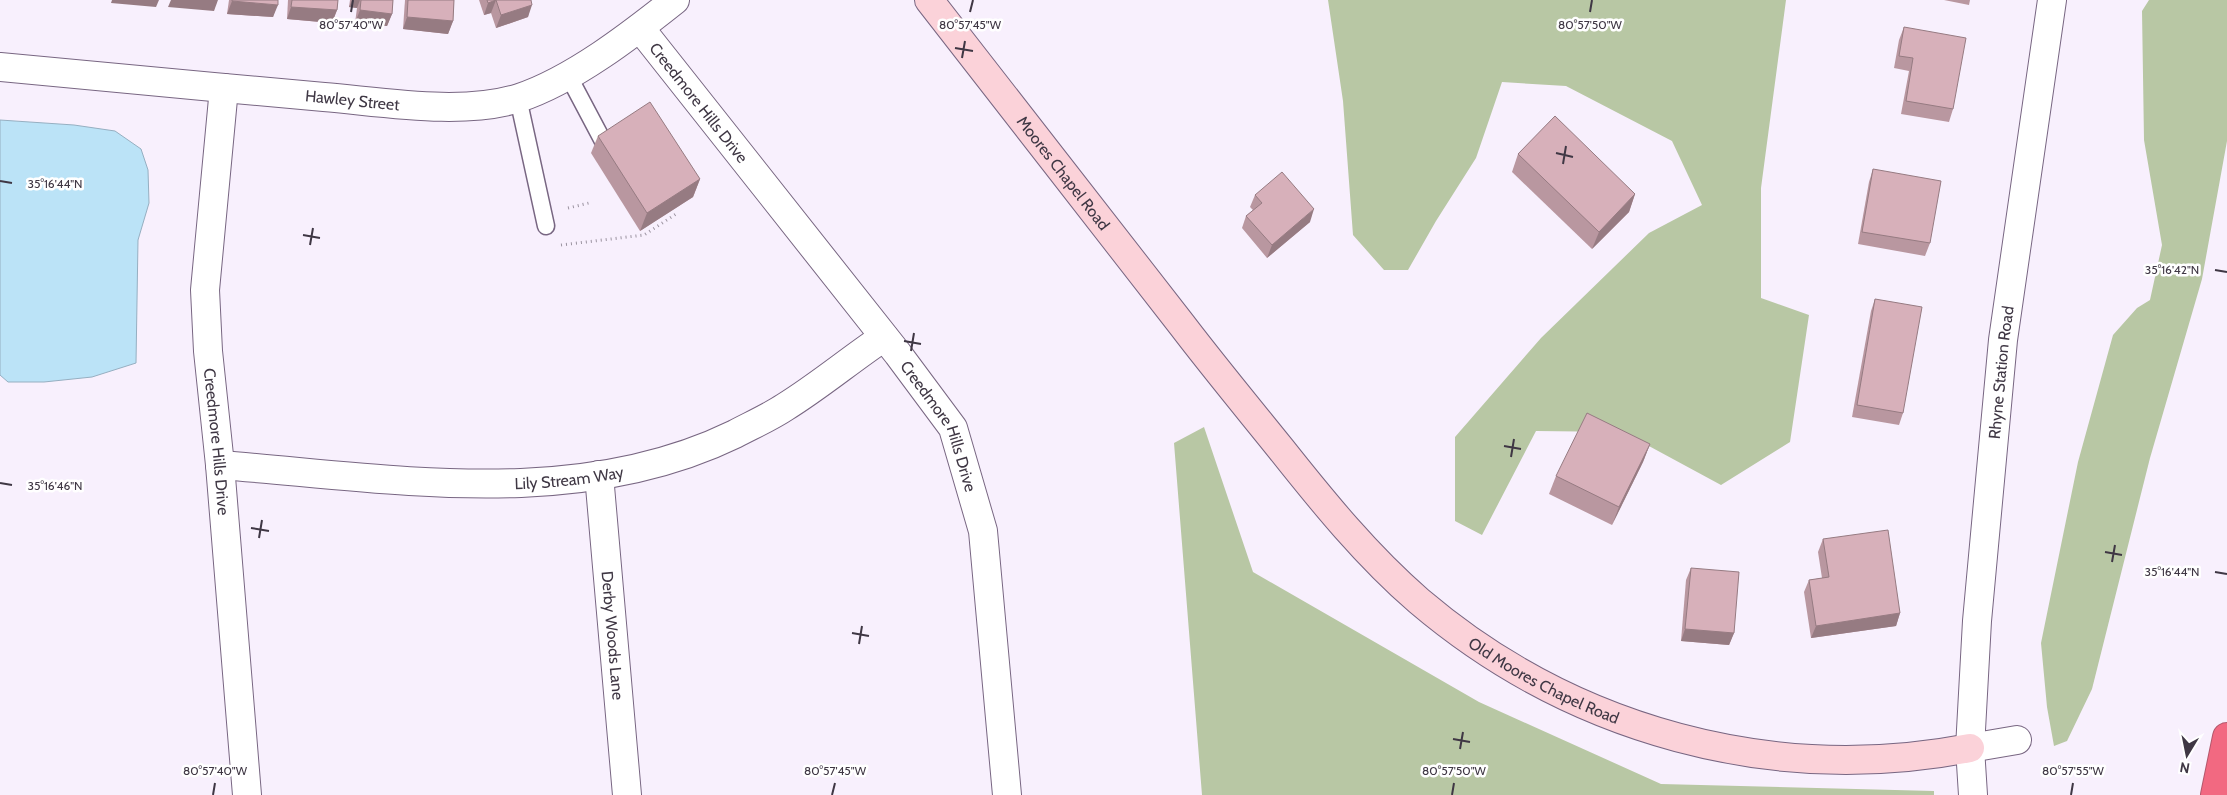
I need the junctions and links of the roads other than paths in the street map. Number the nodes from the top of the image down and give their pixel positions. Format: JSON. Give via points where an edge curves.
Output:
{"nodes":[{"id":1,"x":675,"y":0,"type":"edge"},
{"id":2,"x":929,"y":0,"type":"edge"},
{"id":3,"x":2052,"y":0,"type":"edge"},
{"id":4,"x":640,"y":28,"type":"junction"},
{"id":5,"x":0,"y":67,"type":"edge"},
{"id":6,"x":568,"y":75,"type":"junction"},
{"id":7,"x":224,"y":88,"type":"junction"},
{"id":8,"x":518,"y":98,"type":"junction"},
{"id":9,"x":604,"y":143,"type":"edge"},
{"id":10,"x":546,"y":226,"type":"dead end"},
{"id":11,"x":884,"y":336,"type":"junction"},
{"id":12,"x":1197,"y":344,"type":"joint"},
{"id":13,"x":220,"y":465,"type":"junction"},
{"id":14,"x":600,"y":475,"type":"junction"},
{"id":15,"x":2227,"y":737,"type":"edge"},
{"id":16,"x":2017,"y":740,"type":"dead end"},
{"id":17,"x":1970,"y":748,"type":"junction"},
{"id":18,"x":247,"y":795,"type":"edge"},
{"id":19,"x":626,"y":795,"type":"edge"},
{"id":20,"x":1007,"y":795,"type":"edge"},
{"id":21,"x":1973,"y":795,"type":"edge"},
{"id":22,"x":2214,"y":795,"type":"edge"}],
"edges":[{"from":1,"to":4,"type":"street","name":"Hawley Street"},
{"from":2,"to":12,"type":"street","name":"Moores Chapel Road"},
{"from":3,"to":17,"type":"street","name":"Rhyne Station Road","via":[[2003,340],[1977,621]]},
{"from":4,"to":6,"type":"street","name":"Hawley Street"},
{"from":4,"to":11,"type":"street","name":"Creedmore Hills Drive"},
{"from":5,"to":7,"type":"street","name":"Hawley Street"},
{"from":6,"to":8,"type":"street","name":"Hawley Street"},
{"from":6,"to":9,"type":"lane"},
{"from":7,"to":8,"type":"street","name":"Hawley Street","via":[[471,107]]},
{"from":7,"to":13,"type":"street","name":"Creedmore Hills Drive","via":[[205,290]]},
{"from":8,"to":10,"type":"lane"},
{"from":11,"to":14,"type":"street","name":"Lily Stream Way","via":[[785,408],[733,434],[677,457]]},
{"from":11,"to":20,"type":"street","name":"Creedmore Hills Drive","via":[[953,428],[983,531]]},
{"from":12,"to":17,"type":"street","name":"Old Moores Chapel Road","via":[[1368,553],[1418,600],[1469,640],[1533,680],[1639,726],[1731,751],[1828,761],[1887,760]]},
{"from":13,"to":14,"type":"street","name":"Lily Stream Way","via":[[452,484],[539,482]]},
{"from":13,"to":18,"type":"street","name":"Creedmore Hills Drive"},
{"from":14,"to":19,"type":"street","name":"Derby Woods Lane"},
{"from":15,"to":22,"type":"highway"},
{"from":16,"to":17,"type":"street","name":"Old Moores Chapel Road"},
{"from":17,"to":21,"type":"street","name":"Rhyne Station Road"}]}
